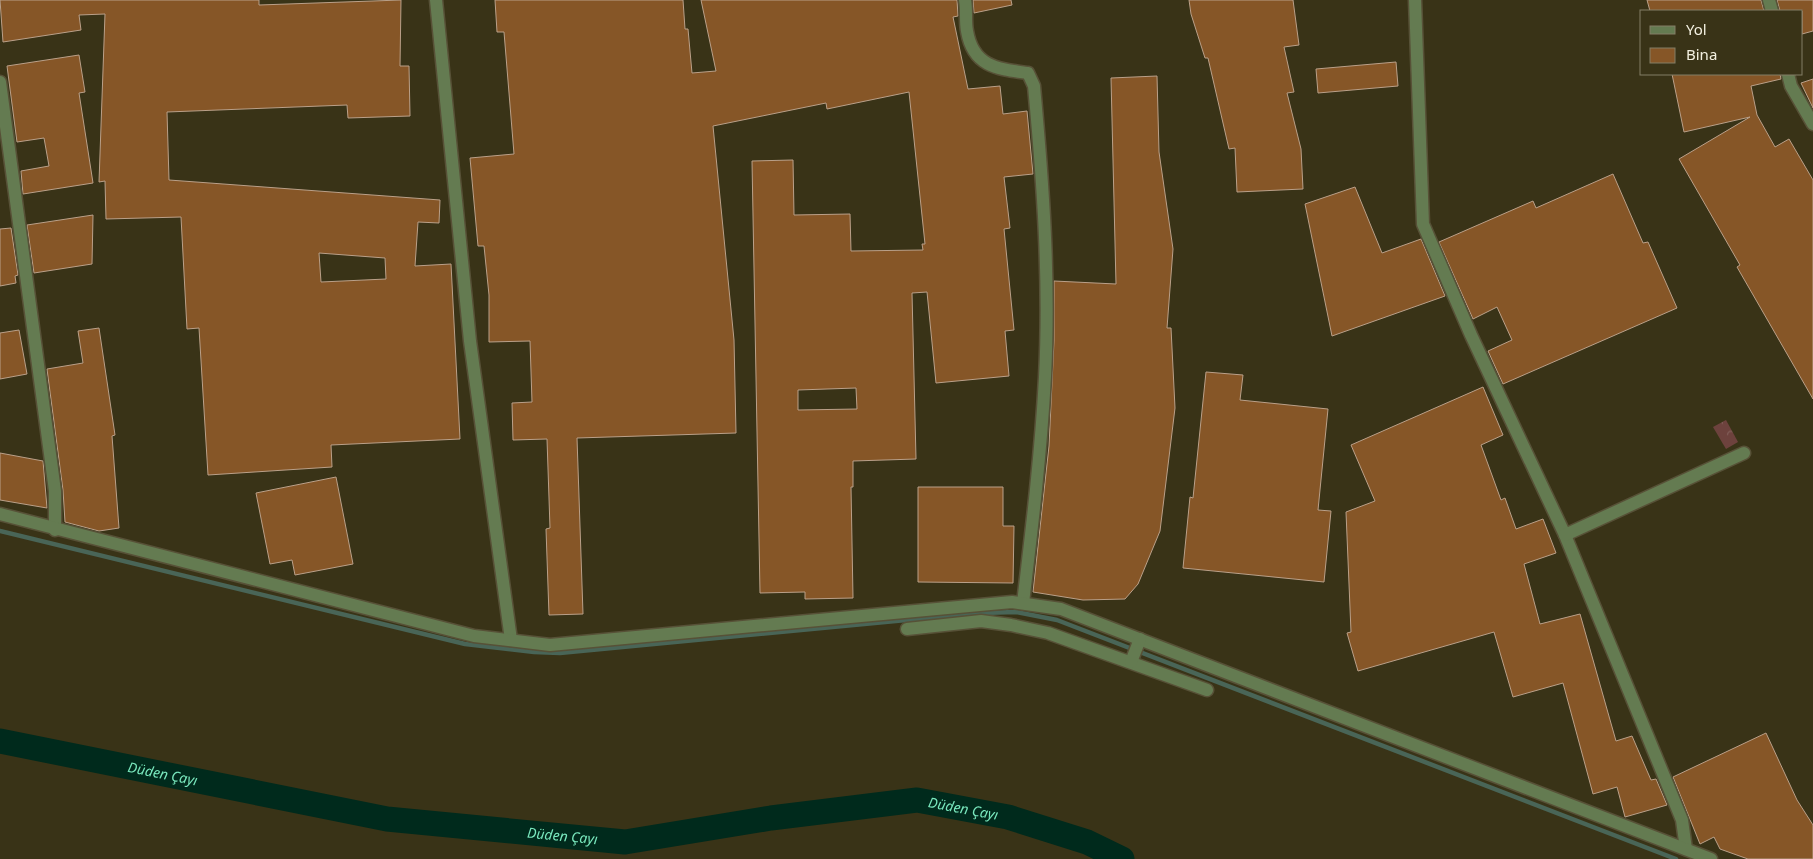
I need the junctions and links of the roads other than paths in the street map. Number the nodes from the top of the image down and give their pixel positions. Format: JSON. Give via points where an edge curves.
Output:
{"nodes":[{"id":1,"x":436,"y":0,"type":"edge"},
{"id":2,"x":965,"y":0,"type":"edge"},
{"id":3,"x":1416,"y":0,"type":"edge"},
{"id":4,"x":1788,"y":75,"type":"edge"},
{"id":5,"x":0,"y":82,"type":"edge"},
{"id":6,"x":1813,"y":124,"type":"edge"},
{"id":7,"x":1744,"y":453,"type":"dead end"},
{"id":8,"x":0,"y":514,"type":"edge"},
{"id":9,"x":55,"y":530,"type":"junction"},
{"id":10,"x":1565,"y":534,"type":"junction"},
{"id":11,"x":1022,"y":603,"type":"junction"},
{"id":12,"x":907,"y":629,"type":"dead end"},
{"id":13,"x":511,"y":640,"type":"junction"},
{"id":14,"x":1140,"y":640,"type":"junction"},
{"id":15,"x":1132,"y":659,"type":"junction"},
{"id":16,"x":1208,"y":690,"type":"dead end"},
{"id":17,"x":1686,"y":849,"type":"junction"},
{"id":18,"x":1711,"y":859,"type":"edge"}],
"edges":[{"from":1,"to":13,"type":"street","via":[[470,341]]},
{"from":2,"to":11,"type":"street","via":[[967,31],[974,53],[995,69],[1028,73],[1034,86],[1043,176],[1047,299],[1045,377],[1036,496]]},
{"from":3,"to":10,"type":"street","via":[[1423,224],[1471,335]]},
{"from":4,"to":6,"type":"street","via":[[1791,86]]},
{"from":5,"to":9,"type":"street","via":[[55,491]]},
{"from":7,"to":10,"type":"street"},
{"from":8,"to":9,"type":"street"},
{"from":9,"to":13,"type":"street","via":[[474,636]]},
{"from":10,"to":17,"type":"street","via":[[1682,820]]},
{"from":11,"to":13,"type":"street","via":[[921,609],[550,645]]},
{"from":11,"to":14,"type":"street","via":[[1061,609]]},
{"from":12,"to":15,"type":"street","via":[[981,621],[1011,624]]},
{"from":14,"to":15,"type":"street"},
{"from":14,"to":17,"type":"street"},
{"from":15,"to":16,"type":"street"},
{"from":17,"to":18,"type":"street"}]}
